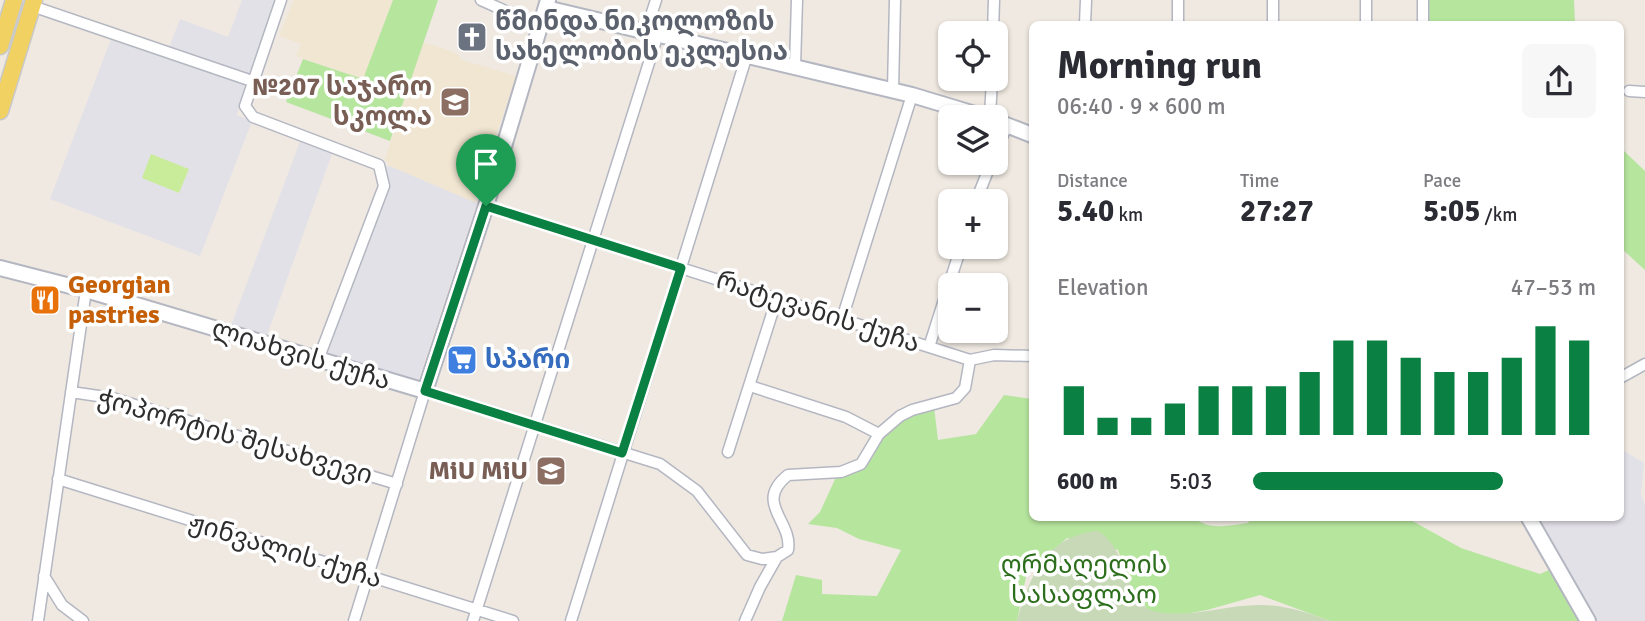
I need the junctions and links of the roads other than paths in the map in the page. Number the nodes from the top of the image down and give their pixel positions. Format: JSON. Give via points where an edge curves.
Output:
{"nodes":[{"id":1,"x":15,"y":0,"type":"edge"},
{"id":2,"x":281,"y":0,"type":"edge"},
{"id":3,"x":481,"y":0,"type":"edge"},
{"id":4,"x":656,"y":0,"type":"edge"},
{"id":5,"x":797,"y":0,"type":"edge"},
{"id":6,"x":895,"y":0,"type":"edge"},
{"id":7,"x":994,"y":0,"type":"edge"},
{"id":8,"x":1086,"y":0,"type":"edge"},
{"id":9,"x":1178,"y":0,"type":"edge"},
{"id":10,"x":1273,"y":0,"type":"edge"},
{"id":11,"x":1366,"y":0,"type":"edge"},
{"id":12,"x":1423,"y":0,"type":"edge"},
{"id":13,"x":33,"y":3,"type":"edge"},
{"id":14,"x":547,"y":4,"type":"edge"},
{"id":15,"x":993,"y":21,"type":"edge"},
{"id":16,"x":1085,"y":21,"type":"edge"},
{"id":17,"x":1178,"y":21,"type":"edge"},
{"id":18,"x":1273,"y":21,"type":"edge"},
{"id":19,"x":1366,"y":21,"type":"edge"},
{"id":20,"x":1423,"y":21,"type":"edge"},
{"id":21,"x":541,"y":26,"type":"junction"},
{"id":22,"x":652,"y":33,"type":"junction"},
{"id":23,"x":0,"y":46,"type":"edge"},
{"id":24,"x":747,"y":55,"type":"junction"},
{"id":25,"x":795,"y":66,"type":"junction"},
{"id":26,"x":252,"y":81,"type":"junction"},
{"id":27,"x":893,"y":90,"type":"junction"},
{"id":28,"x":1629,"y":91,"type":"dead end"},
{"id":29,"x":1645,"y":92,"type":"edge"},
{"id":30,"x":912,"y":95,"type":"junction"},
{"id":31,"x":947,"y":105,"type":"edge"},
{"id":32,"x":0,"y":111,"type":"edge"},
{"id":33,"x":1008,"y":125,"type":"edge"},
{"id":34,"x":1029,"y":134,"type":"edge"},
{"id":35,"x":486,"y":206,"type":"junction"},
{"id":36,"x":593,"y":240,"type":"junction"},
{"id":37,"x":957,"y":259,"type":"edge"},
{"id":38,"x":0,"y":268,"type":"edge"},
{"id":39,"x":681,"y":268,"type":"junction"},
{"id":40,"x":86,"y":290,"type":"junction"},
{"id":41,"x":777,"y":298,"type":"junction"},
{"id":42,"x":842,"y":319,"type":"junction"},
{"id":43,"x":929,"y":347,"type":"junction"},
{"id":44,"x":1029,"y":356,"type":"edge"},
{"id":45,"x":318,"y":360,"type":"junction"},
{"id":46,"x":970,"y":360,"type":"junction"},
{"id":47,"x":1645,"y":364,"type":"edge"},
{"id":48,"x":1624,"y":376,"type":"edge"},
{"id":49,"x":750,"y":386,"type":"junction"},
{"id":50,"x":425,"y":391,"type":"junction"},
{"id":51,"x":72,"y":392,"type":"junction"},
{"id":52,"x":535,"y":426,"type":"junction"},
{"id":53,"x":878,"y":434,"type":"junction"},
{"id":54,"x":728,"y":452,"type":"dead end"},
{"id":55,"x":622,"y":453,"type":"junction"},
{"id":56,"x":58,"y":479,"type":"junction"},
{"id":57,"x":397,"y":484,"type":"junction"},
{"id":58,"x":1531,"y":521,"type":"edge"},
{"id":59,"x":777,"y":557,"type":"junction"},
{"id":60,"x":44,"y":576,"type":"junction"},
{"id":61,"x":368,"y":577,"type":"junction"},
{"id":62,"x":477,"y":610,"type":"junction"},
{"id":63,"x":38,"y":621,"type":"edge"},
{"id":64,"x":83,"y":621,"type":"edge"},
{"id":65,"x":354,"y":621,"type":"edge"},
{"id":66,"x":473,"y":621,"type":"edge"},
{"id":67,"x":513,"y":621,"type":"edge"},
{"id":68,"x":571,"y":621,"type":"edge"},
{"id":69,"x":745,"y":621,"type":"edge"},
{"id":70,"x":1588,"y":621,"type":"edge"}],
"edges":[{"from":1,"to":23,"type":"main road"},
{"from":2,"to":26,"type":"street"},
{"from":3,"to":21,"type":"street"},
{"from":4,"to":22,"type":"street"},
{"from":5,"to":25,"type":"street"},
{"from":6,"to":27,"type":"street"},
{"from":7,"to":15,"type":"street"},
{"from":8,"to":16,"type":"street"},
{"from":9,"to":17,"type":"street"},
{"from":10,"to":18,"type":"street"},
{"from":11,"to":19,"type":"street"},
{"from":12,"to":20,"type":"street"},
{"from":13,"to":26,"type":"street"},
{"from":13,"to":32,"type":"main road"},
{"from":14,"to":21,"type":"street"},
{"from":14,"to":22,"type":"street"},
{"from":21,"to":35,"type":"street"},
{"from":22,"to":24,"type":"street"},
{"from":22,"to":36,"type":"street"},
{"from":24,"to":25,"type":"street"},
{"from":24,"to":39,"type":"street"},
{"from":25,"to":27,"type":"street"},
{"from":26,"to":45,"type":"street","via":[[244,106],[253,117],[379,165],[384,186]]},
{"from":27,"to":30,"type":"street"},
{"from":28,"to":29,"type":"street"},
{"from":30,"to":31,"type":"street"},
{"from":30,"to":42,"type":"street"},
{"from":33,"to":34,"type":"street"},
{"from":35,"to":36,"type":"street","name":"რატევანის ქუჩა"},
{"from":35,"to":50,"type":"street"},
{"from":36,"to":39,"type":"street","name":"რატევანის ქუჩა"},
{"from":36,"to":52,"type":"street"},
{"from":37,"to":43,"type":"street"},
{"from":38,"to":40,"type":"street","name":"ლიახვის ქუჩა"},
{"from":39,"to":41,"type":"street","name":"რატევანის ქუჩა"},
{"from":39,"to":55,"type":"street"},
{"from":40,"to":45,"type":"street","name":"ლიახვის ქუჩა"},
{"from":40,"to":51,"type":"street"},
{"from":41,"to":42,"type":"street","name":"რატევანის ქუჩა"},
{"from":41,"to":49,"type":"street"},
{"from":42,"to":43,"type":"street","name":"რატევანის ქუჩა"},
{"from":43,"to":46,"type":"street","name":"რატევანის ქუჩა"},
{"from":44,"to":46,"type":"street","name":"რატევანის ქუჩა"},
{"from":45,"to":50,"type":"street","name":"ლიახვის ქუჩა"},
{"from":46,"to":53,"type":"street","via":[[965,388],[956,398],[912,410]]},
{"from":47,"to":48,"type":"street"},
{"from":49,"to":53,"type":"street","via":[[846,417]]},
{"from":49,"to":54,"type":"street"},
{"from":50,"to":52,"type":"street","name":"ლიახვის ქუჩა"},
{"from":50,"to":57,"type":"street"},
{"from":51,"to":56,"type":"street"},
{"from":51,"to":57,"type":"street","name":"ჭოპორტის შესახვევი","via":[[112,398]]},
{"from":52,"to":55,"type":"street","name":"ლიახვის ქუჩა"},
{"from":52,"to":62,"type":"street"},
{"from":53,"to":59,"type":"street","via":[[861,464],[841,472],[783,479],[772,507],[789,544]]},
{"from":55,"to":59,"type":"street","name":"ლიახვის ქუჩა","via":[[660,464],[697,491],[747,555]]},
{"from":55,"to":68,"type":"street"},
{"from":56,"to":60,"type":"street"},
{"from":56,"to":61,"type":"street","name":"ჟინვალის ქუჩა"},
{"from":57,"to":61,"type":"street"},
{"from":58,"to":70,"type":"street"},
{"from":59,"to":69,"type":"street"},
{"from":60,"to":63,"type":"street"},
{"from":60,"to":64,"type":"street","via":[[62,604]]},
{"from":61,"to":62,"type":"street","name":"ჟინვალის ქუჩა"},
{"from":61,"to":65,"type":"street"},
{"from":62,"to":66,"type":"street"},
{"from":62,"to":67,"type":"street","name":"ჟინვალის ქუჩა"}]}
